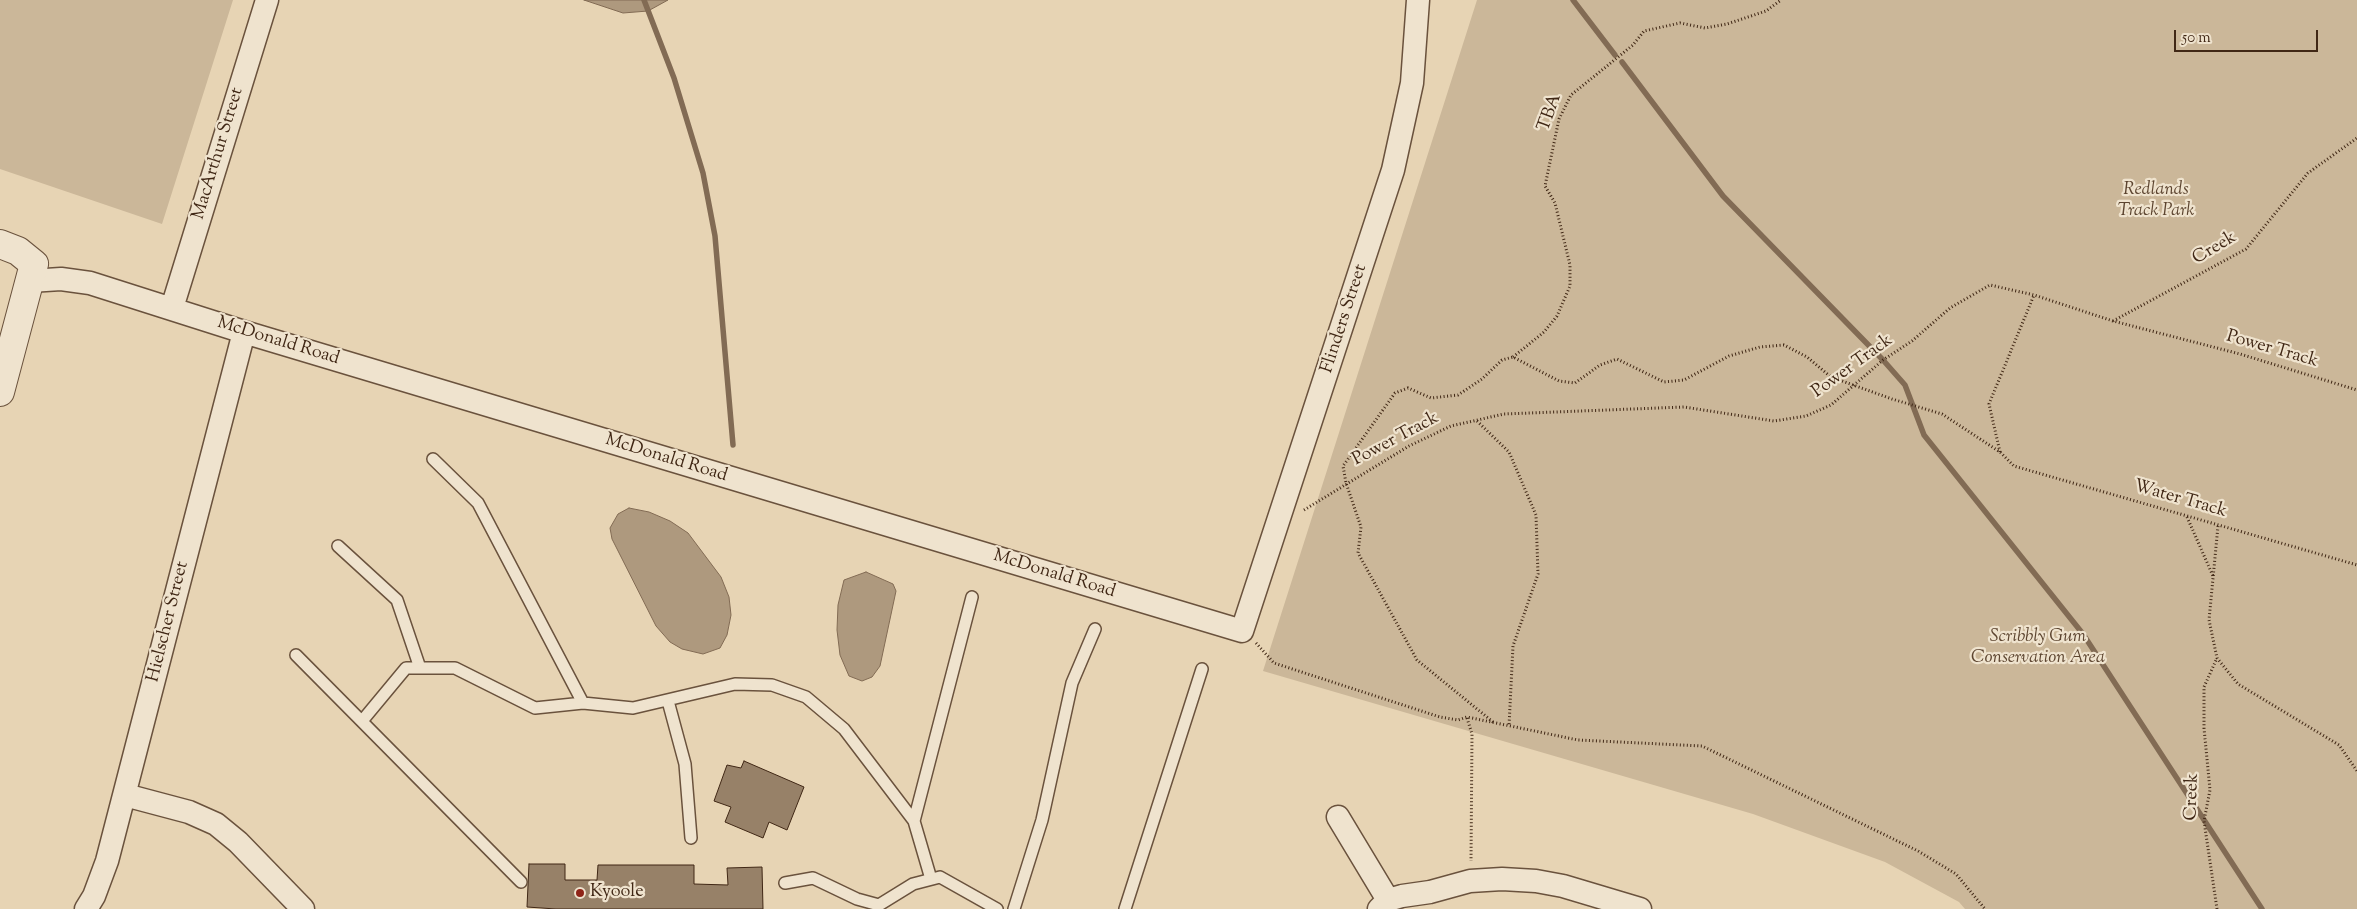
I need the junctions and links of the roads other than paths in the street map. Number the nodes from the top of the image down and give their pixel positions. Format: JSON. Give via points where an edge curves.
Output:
{"nodes":[{"id":1,"x":267,"y":0,"type":"edge"},
{"id":2,"x":1418,"y":0,"type":"edge"},
{"id":3,"x":0,"y":244,"type":"edge"},
{"id":4,"x":0,"y":260,"type":"edge"},
{"id":5,"x":32,"y":273,"type":"junction"},
{"id":6,"x":172,"y":308,"type":"junction"},
{"id":7,"x":244,"y":332,"type":"junction"},
{"id":8,"x":0,"y":392,"type":"edge"},
{"id":9,"x":433,"y":459,"type":"dead end"},
{"id":10,"x":338,"y":546,"type":"dead end"},
{"id":11,"x":972,"y":597,"type":"dead end"},
{"id":12,"x":1095,"y":629,"type":"dead end"},
{"id":13,"x":1242,"y":632,"type":"joint"},
{"id":14,"x":296,"y":655,"type":"dead end"},
{"id":15,"x":420,"y":668,"type":"junction"},
{"id":16,"x":1202,"y":669,"type":"dead end"},
{"id":17,"x":668,"y":701,"type":"junction"},
{"id":18,"x":583,"y":703,"type":"junction"},
{"id":19,"x":362,"y":721,"type":"junction"},
{"id":20,"x":125,"y":794,"type":"junction"},
{"id":21,"x":1338,"y":817,"type":"dead end"},
{"id":22,"x":914,"y":821,"type":"junction"},
{"id":23,"x":691,"y":838,"type":"dead end"},
{"id":24,"x":931,"y":879,"type":"junction"},
{"id":25,"x":521,"y":882,"type":"dead end"},
{"id":26,"x":785,"y":883,"type":"dead end"},
{"id":27,"x":1383,"y":904,"type":"edge"},
{"id":28,"x":86,"y":909,"type":"edge"},
{"id":29,"x":303,"y":909,"type":"edge"},
{"id":30,"x":997,"y":909,"type":"edge"},
{"id":31,"x":1014,"y":909,"type":"edge"},
{"id":32,"x":1125,"y":909,"type":"edge"},
{"id":33,"x":1640,"y":909,"type":"edge"}],
"edges":[{"from":1,"to":6,"type":"street","name":"MacArthur Street"},
{"from":2,"to":13,"type":"street","name":"Flinders Street","via":[[1412,83],[1394,170]]},
{"from":3,"to":5,"type":"street","via":[[18,251]]},
{"from":4,"to":5,"type":"street","via":[[16,274]]},
{"from":5,"to":6,"type":"street","name":"McDonald Road","via":[[90,283]]},
{"from":5,"to":8,"type":"street"},
{"from":6,"to":7,"type":"street","name":"McDonald Road"},
{"from":7,"to":13,"type":"street","name":"McDonald Road"},
{"from":7,"to":20,"type":"street","name":"Hielscher Street"},
{"from":9,"to":18,"type":"lane","via":[[478,504]]},
{"from":10,"to":15,"type":"lane","via":[[397,600]]},
{"from":11,"to":22,"type":"lane"},
{"from":12,"to":31,"type":"lane","via":[[1072,683],[1042,820]]},
{"from":14,"to":19,"type":"lane"},
{"from":15,"to":18,"type":"lane","via":[[455,668],[534,708]]},
{"from":15,"to":19,"type":"lane","via":[[406,668]]},
{"from":16,"to":32,"type":"lane"},
{"from":17,"to":18,"type":"lane","via":[[633,708]]},
{"from":17,"to":22,"type":"lane","via":[[735,684],[772,685],[806,697],[844,729]]},
{"from":17,"to":23,"type":"lane","via":[[685,764]]},
{"from":19,"to":25,"type":"lane"},
{"from":20,"to":28,"type":"street","name":"Hielscher Street","via":[[107,861]]},
{"from":20,"to":29,"type":"street","via":[[188,812],[216,824]]},
{"from":21,"to":27,"type":"street"},
{"from":22,"to":24,"type":"lane"},
{"from":24,"to":26,"type":"lane","via":[[913,884],[879,904],[857,899],[813,878]]},
{"from":24,"to":30,"type":"lane","via":[[940,877]]},
{"from":27,"to":33,"type":"street","via":[[1470,881],[1502,879],[1536,881]]}]}
